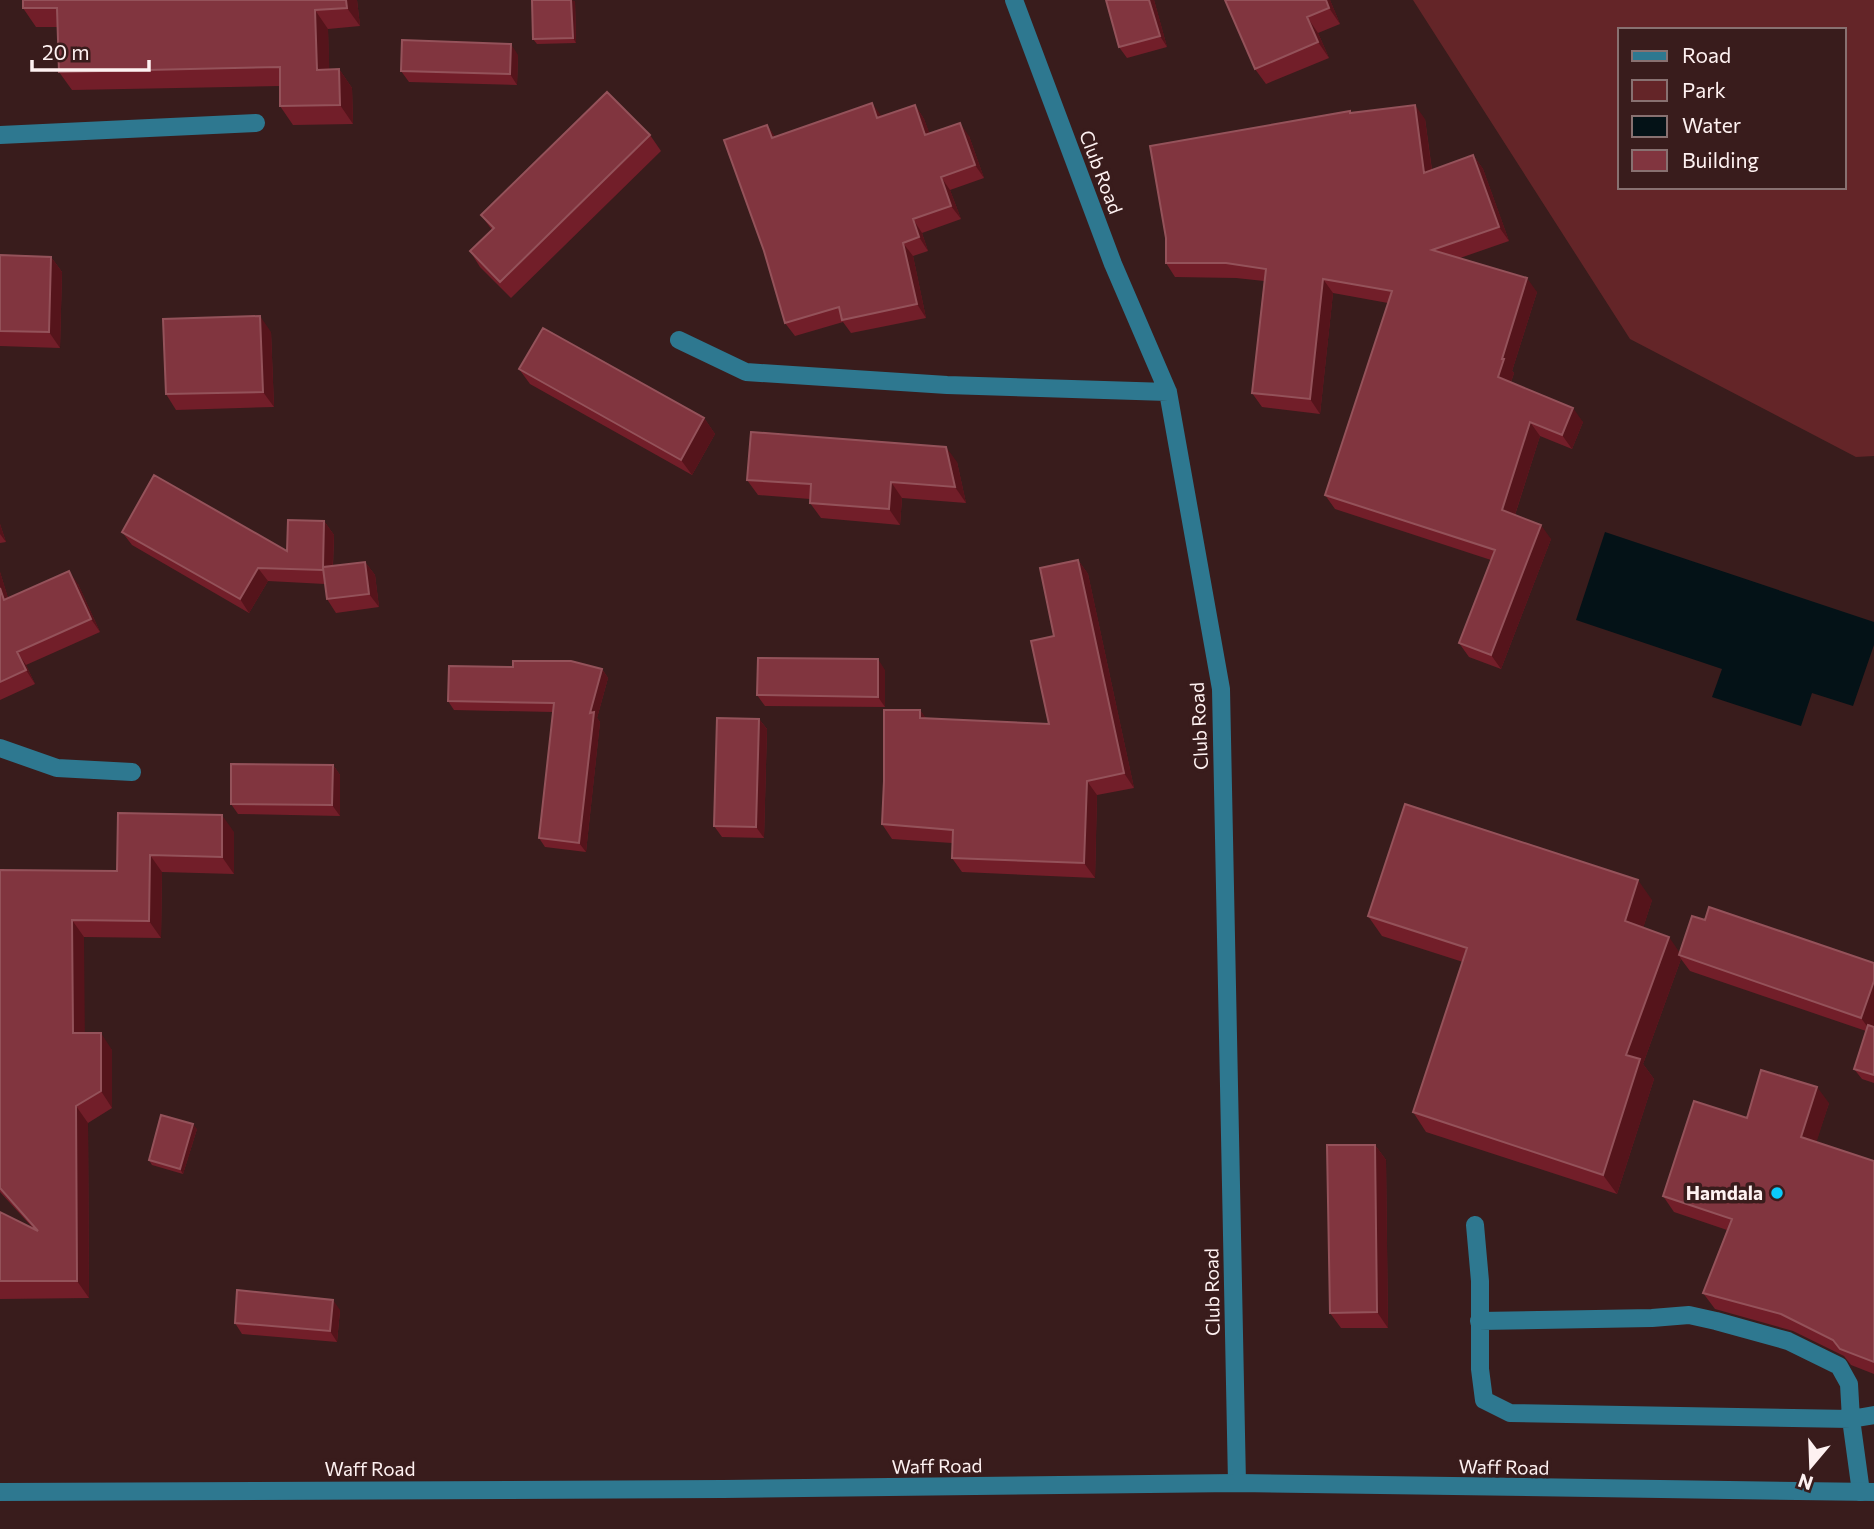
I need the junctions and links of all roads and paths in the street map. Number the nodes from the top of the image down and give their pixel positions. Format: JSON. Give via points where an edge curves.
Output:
{"nodes":[{"id":1,"x":1014,"y":0,"type":"edge"},
{"id":2,"x":256,"y":123,"type":"dead end"},
{"id":3,"x":0,"y":135,"type":"edge"},
{"id":4,"x":679,"y":340,"type":"dead end"},
{"id":5,"x":1167,"y":392,"type":"junction"},
{"id":6,"x":0,"y":748,"type":"edge"},
{"id":7,"x":132,"y":772,"type":"dead end"},
{"id":8,"x":1475,"y":1225,"type":"dead end"},
{"id":9,"x":1479,"y":1321,"type":"junction"},
{"id":10,"x":1874,"y":1415,"type":"edge"},
{"id":11,"x":1851,"y":1419,"type":"junction"},
{"id":12,"x":1237,"y":1483,"type":"junction"},
{"id":13,"x":0,"y":1492,"type":"edge"},
{"id":14,"x":1867,"y":1492,"type":"edge"}],
"edges":[{"from":1,"to":5,"type":"street","name":"Club Road","via":[[1113,264]]},
{"from":2,"to":3,"type":"street"},
{"from":4,"to":5,"type":"street","via":[[746,372]]},
{"from":5,"to":12,"type":"street","name":"Club Road","via":[[1221,689]]},
{"from":6,"to":7,"type":"street","via":[[57,768]]},
{"from":8,"to":9,"type":"street"},
{"from":9,"to":11,"type":"street","via":[[1689,1315],[1716,1321],[1788,1341],[1839,1366],[1849,1384]]},
{"from":9,"to":11,"type":"street","via":[[1484,1400],[1510,1413]]},
{"from":10,"to":11,"type":"street"},
{"from":11,"to":14,"type":"street"},
{"from":12,"to":13,"type":"street","name":"Waff Road"},
{"from":12,"to":14,"type":"street","name":"Waff Road"}]}
